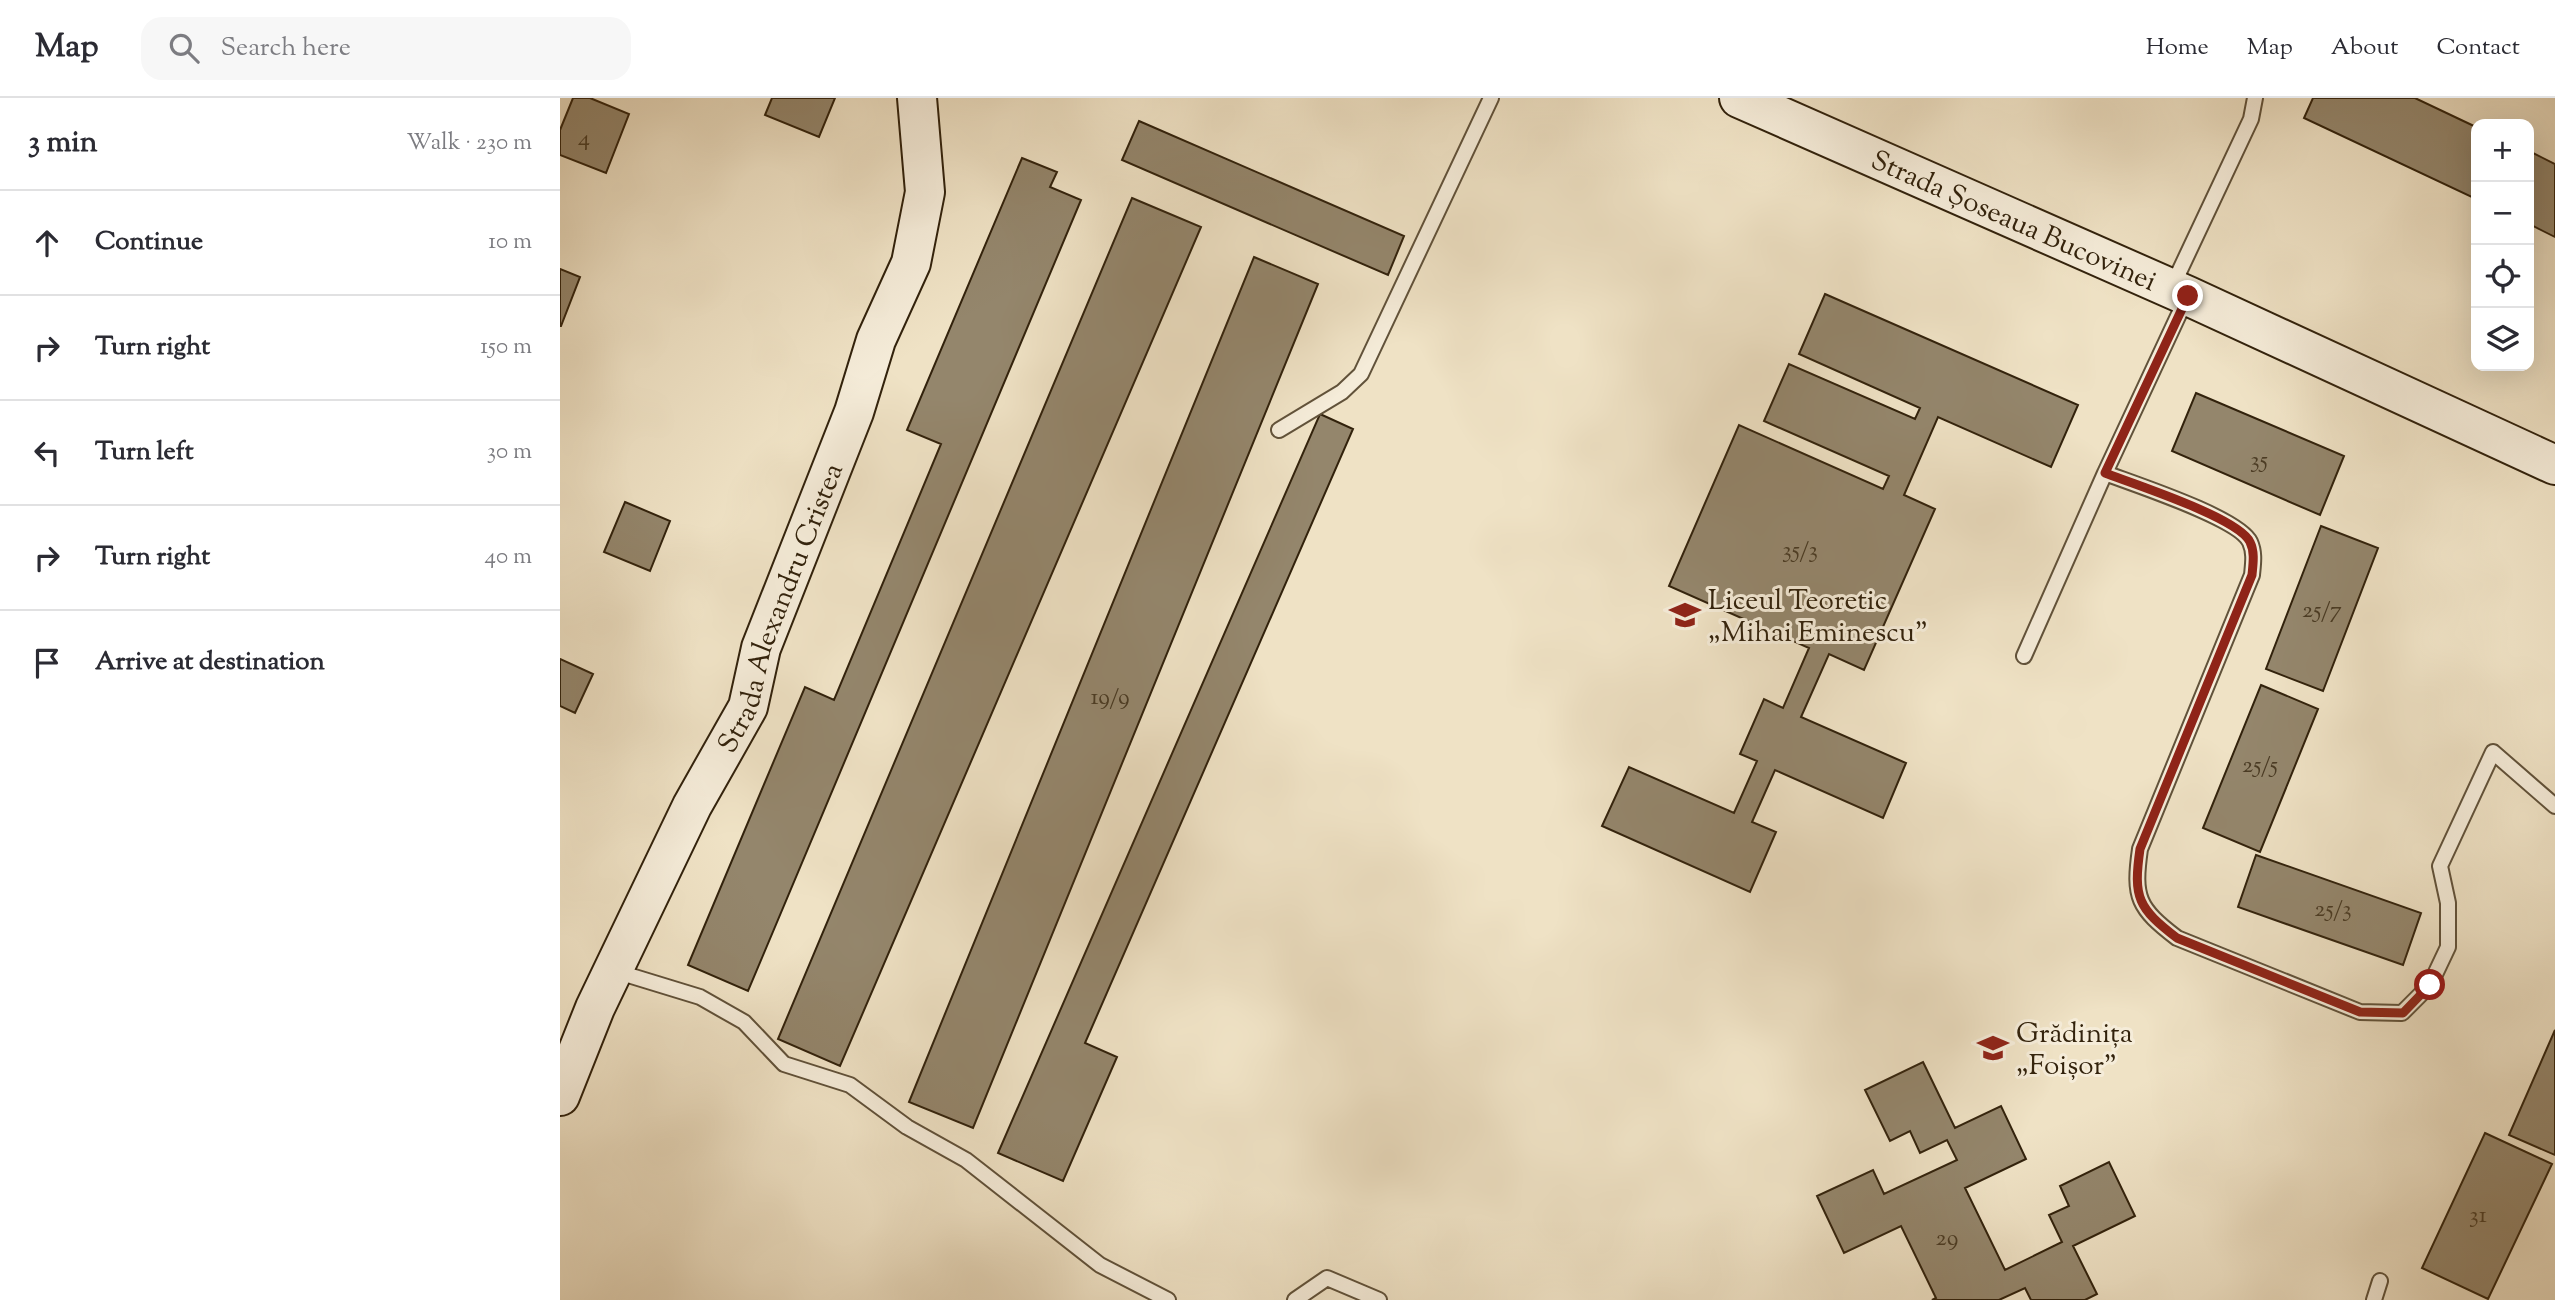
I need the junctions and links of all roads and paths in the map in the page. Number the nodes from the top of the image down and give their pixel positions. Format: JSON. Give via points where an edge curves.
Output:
{"nodes":[{"id":1,"x":917,"y":98,"type":"edge"},
{"id":2,"x":1491,"y":98,"type":"edge"},
{"id":3,"x":1739,"y":98,"type":"edge"},
{"id":4,"x":2255,"y":98,"type":"edge"},
{"id":5,"x":2180,"y":292,"type":"junction"},
{"id":6,"x":1279,"y":430,"type":"dead end"},
{"id":7,"x":2555,"y":465,"type":"edge"},
{"id":8,"x":2105,"y":473,"type":"junction"},
{"id":9,"x":2024,"y":656,"type":"dead end"},
{"id":10,"x":2555,"y":806,"type":"edge"},
{"id":11,"x":613,"y":971,"type":"junction"},
{"id":12,"x":560,"y":1096,"type":"edge"},
{"id":13,"x":2380,"y":1281,"type":"dead end"},
{"id":14,"x":1168,"y":1300,"type":"edge"},
{"id":15,"x":1295,"y":1300,"type":"edge"},
{"id":16,"x":1379,"y":1300,"type":"edge"},
{"id":17,"x":2374,"y":1300,"type":"edge"}],
"edges":[{"from":1,"to":11,"type":"street","name":"Strada Alexandru Cristea","via":[[925,192],[911,262],[876,340],[854,412],[761,648],[748,707],[692,806]]},
{"from":2,"to":6,"type":"lane","via":[[1361,374],[1342,392]]},
{"from":3,"to":5,"type":"street","name":"Strada Șoseaua Bucovinei"},
{"from":4,"to":5,"type":"lane","via":[[2251,119]]},
{"from":5,"to":7,"type":"street","name":"Strada Șoseaua Bucovinei"},
{"from":5,"to":8,"type":"lane"},
{"from":8,"to":9,"type":"lane"},
{"from":8,"to":10,"type":"lane","via":[[2238,528],[2250,541],[2253,553],[2252,575],[2140,849],[2136,878],[2140,901],[2152,918],[2177,938],[2360,1012],[2403,1013],[2430,985],[2448,947],[2448,904],[2440,866],[2493,752]]},
{"from":11,"to":12,"type":"street","name":"Strada Alexandru Cristea"},
{"from":11,"to":14,"type":"lane","via":[[700,997],[744,1022],[784,1065],[850,1085],[907,1127],[966,1160],[1100,1265]]},
{"from":13,"to":17,"type":"lane"},
{"from":15,"to":16,"type":"lane","via":[[1327,1278]]}]}
